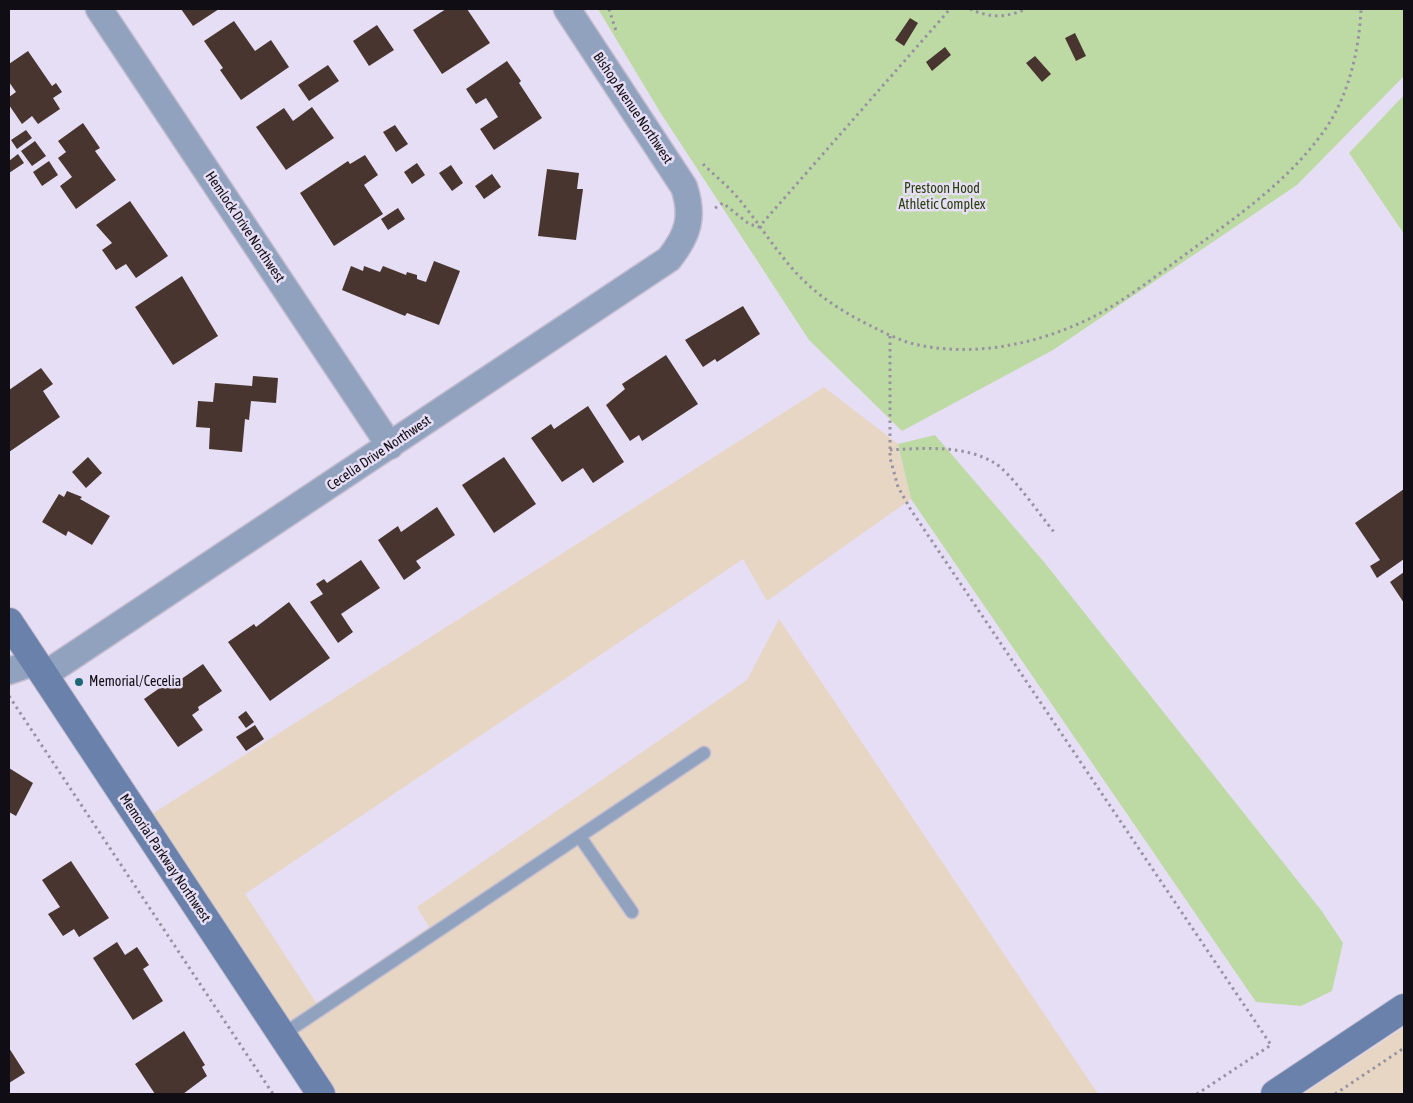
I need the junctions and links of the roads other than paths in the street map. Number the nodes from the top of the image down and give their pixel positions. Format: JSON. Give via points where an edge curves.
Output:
{"nodes":[{"id":1,"x":99,"y":9,"type":"edge"},
{"id":2,"x":567,"y":9,"type":"edge"},
{"id":3,"x":690,"y":211,"type":"joint"},
{"id":4,"x":390,"y":446,"type":"junction"},
{"id":5,"x":9,"y":622,"type":"edge"},
{"id":6,"x":39,"y":668,"type":"junction"},
{"id":7,"x":9,"y":671,"type":"edge"},
{"id":8,"x":704,"y":753,"type":"dead end"},
{"id":9,"x":580,"y":837,"type":"junction"},
{"id":10,"x":632,"y":912,"type":"dead end"},
{"id":11,"x":1404,"y":1008,"type":"edge"},
{"id":12,"x":282,"y":1035,"type":"junction"},
{"id":13,"x":321,"y":1094,"type":"edge"},
{"id":14,"x":1275,"y":1094,"type":"edge"}],
"edges":[{"from":1,"to":4,"type":"street","name":"Hemlock Drive Northwest"},
{"from":2,"to":3,"type":"street","name":"Bishop Avenue Northwest","via":[[684,187]]},
{"from":3,"to":4,"type":"street","name":"Cecelia Drive Northwest","via":[[684,240],[669,259]]},
{"from":4,"to":6,"type":"street","name":"Cecelia Drive Northwest"},
{"from":5,"to":6,"type":"street","name":"Memorial Parkway Northwest"},
{"from":6,"to":7,"type":"street","name":"Cecelia Drive Northwest"},
{"from":6,"to":12,"type":"street","name":"Memorial Parkway Northwest"},
{"from":8,"to":9,"type":"lane"},
{"from":9,"to":10,"type":"lane"},
{"from":9,"to":12,"type":"lane"},
{"from":11,"to":14,"type":"street"},
{"from":12,"to":13,"type":"street","name":"Memorial Parkway Northwest"}]}
